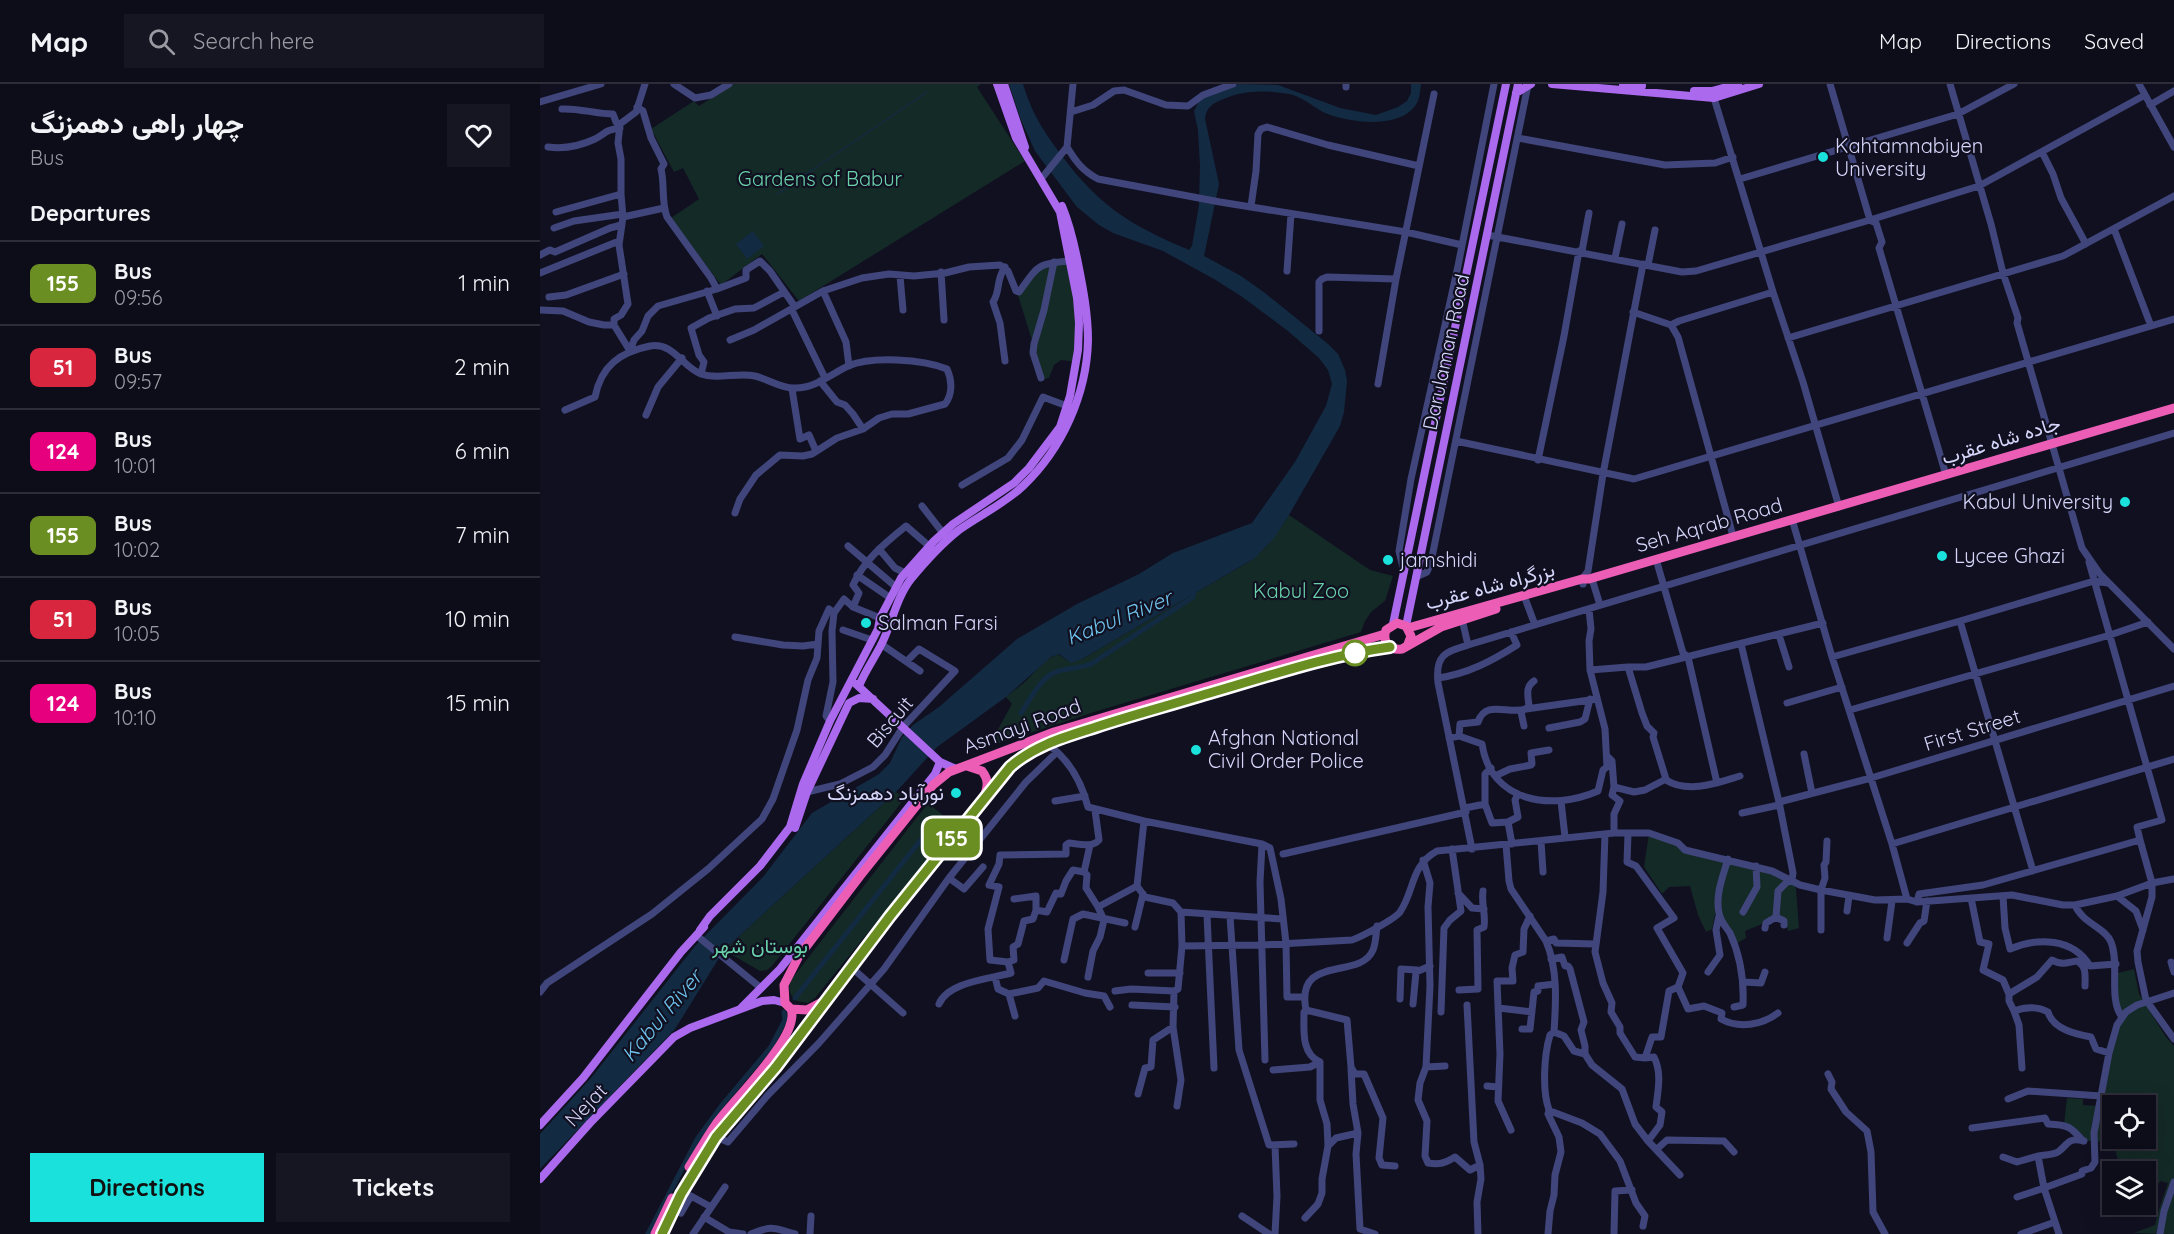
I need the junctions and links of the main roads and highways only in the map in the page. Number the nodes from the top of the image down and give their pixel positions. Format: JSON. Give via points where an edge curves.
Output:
{"nodes":[{"id":1,"x":996,"y":84,"type":"edge"},
{"id":2,"x":1004,"y":84,"type":"edge"},
{"id":3,"x":1506,"y":84,"type":"edge"},
{"id":4,"x":1530,"y":84,"type":"edge"},
{"id":5,"x":1552,"y":84,"type":"edge"},
{"id":6,"x":1623,"y":84,"type":"edge"},
{"id":7,"x":1738,"y":84,"type":"edge"},
{"id":8,"x":1760,"y":84,"type":"edge"},
{"id":9,"x":1517,"y":88,"type":"edge"},
{"id":10,"x":1502,"y":105,"type":"junction"},
{"id":11,"x":1512,"y":111,"type":"junction"},
{"id":12,"x":1044,"y":175,"type":"junction"},
{"id":13,"x":1061,"y":210,"type":"junction"},
{"id":14,"x":2174,"y":408,"type":"edge"},
{"id":15,"x":1839,"y":507,"type":"joint"},
{"id":16,"x":1586,"y":580,"type":"junction"},
{"id":17,"x":1462,"y":619,"type":"joint"},
{"id":18,"x":1393,"y":624,"type":"junction"},
{"id":19,"x":1407,"y":627,"type":"junction"},
{"id":20,"x":1385,"y":634,"type":"junction"},
{"id":21,"x":1408,"y":644,"type":"junction"},
{"id":22,"x":1390,"y":647,"type":"junction"},
{"id":23,"x":850,"y":681,"type":"junction"},
{"id":24,"x":859,"y":686,"type":"junction"},
{"id":25,"x":873,"y":699,"type":"junction"},
{"id":26,"x":940,"y":762,"type":"junction"},
{"id":27,"x":967,"y":766,"type":"junction"},
{"id":28,"x":956,"y":769,"type":"junction"},
{"id":29,"x":982,"y":802,"type":"junction"},
{"id":30,"x":699,"y":934,"type":"junction"},
{"id":31,"x":826,"y":999,"type":"junction"},
{"id":32,"x":788,"y":1006,"type":"junction"},
{"id":33,"x":741,"y":1008,"type":"junction"},
{"id":34,"x":540,"y":1125,"type":"edge"},
{"id":35,"x":540,"y":1179,"type":"edge"},
{"id":36,"x":655,"y":1234,"type":"edge"},
{"id":37,"x":662,"y":1234,"type":"edge"}],
"edges":[{"from":1,"to":12,"type":"main road","via":[[1030,165]]},
{"from":2,"to":12,"type":"main road","via":[[1026,147]]},
{"from":3,"to":10,"type":"main road","name":"Darulaman Road"},
{"from":4,"to":9,"type":"main road"},
{"from":5,"to":8,"type":"main road","via":[[1714,98]]},
{"from":6,"to":7,"type":"main road","via":[[1712,91]]},
{"from":9,"to":11,"type":"main road","name":"Darulaman Road"},
{"from":10,"to":11,"type":"main road"},
{"from":10,"to":18,"type":"main road","name":"Darulaman Road"},
{"from":11,"to":19,"type":"main road","name":"Darulaman Road"},
{"from":12,"to":13,"type":"main road"},
{"from":13,"to":23,"type":"main road","via":[[1077,298],[1079,338],[1060,427],[1014,483],[943,533],[905,573],[889,597],[878,630]]},
{"from":13,"to":24,"type":"main road","via":[[1071,227],[1084,292],[1088,340],[1084,373],[1064,435],[1037,472],[959,530],[909,582]]},
{"from":14,"to":15,"type":"highway","name":"جاده شاه عقرب"},
{"from":15,"to":16,"type":"highway","name":"Seh Aqrab Road"},
{"from":16,"to":17,"type":"highway","name":"Seh Aqrab Road"},
{"from":16,"to":19,"type":"highway","name":"بزرگراه شاه عقرب"},
{"from":17,"to":21,"type":"highway","name":"بزرگراه شاه عقرب"},
{"from":18,"to":19,"type":"highway"},
{"from":18,"to":20,"type":"highway"},
{"from":19,"to":21,"type":"highway","via":[[1411,636]]},
{"from":20,"to":22,"type":"highway"},
{"from":20,"to":27,"type":"highway","name":"Asmayi Road","via":[[1054,732]]},
{"from":21,"to":22,"type":"highway","via":[[1402,649]]},
{"from":22,"to":29,"type":"highway","name":"Asmayi Road","via":[[1281,672],[1047,743],[1010,767]]},
{"from":23,"to":24,"type":"main road"},
{"from":23,"to":30,"type":"main road","via":[[802,784],[790,827],[760,866],[710,916]]},
{"from":24,"to":25,"type":"main road"},
{"from":25,"to":26,"type":"main road"},
{"from":25,"to":30,"type":"main road","via":[[859,698],[849,703],[807,792],[795,830]]},
{"from":26,"to":28,"type":"main road"},
{"from":26,"to":33,"type":"main road","via":[[935,774],[780,969]]},
{"from":27,"to":28,"type":"highway","name":"Asmayi Road"},
{"from":27,"to":29,"type":"highway","via":[[982,771],[987,778]]},
{"from":28,"to":32,"type":"highway","name":"Asmayi Road","via":[[933,785],[800,956],[784,984]]},
{"from":29,"to":31,"type":"highway","name":"Asmayi Road"},
{"from":30,"to":34,"type":"main road"},
{"from":31,"to":32,"type":"highway","via":[[807,1010]]},
{"from":31,"to":37,"type":"highway","name":"Asmayi Road","via":[[790,1049],[716,1137]]},
{"from":32,"to":33,"type":"main road","name":"Nejat","via":[[774,1000]]},
{"from":32,"to":36,"type":"highway","name":"Asmayi Road","via":[[793,1018],[788,1034],[702,1145]]},
{"from":33,"to":35,"type":"main road","name":"Nejat","via":[[674,1037]]}]}
